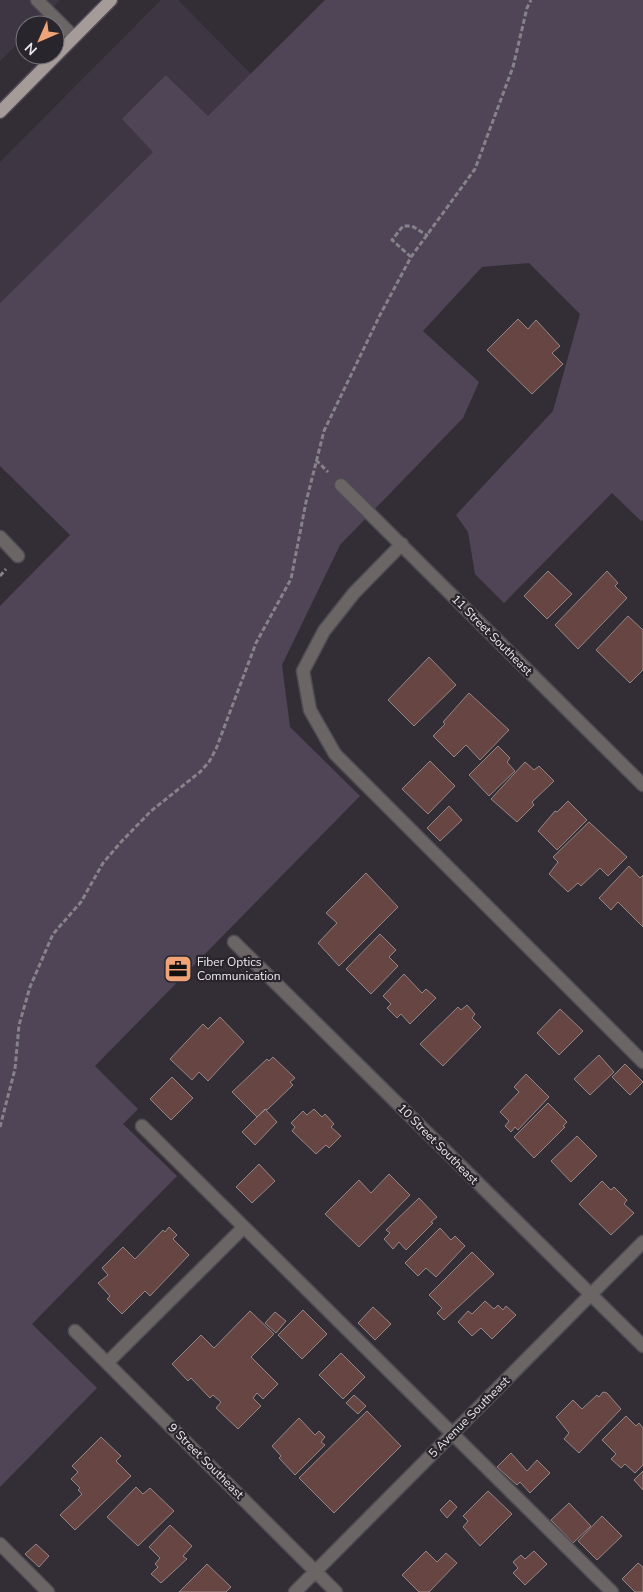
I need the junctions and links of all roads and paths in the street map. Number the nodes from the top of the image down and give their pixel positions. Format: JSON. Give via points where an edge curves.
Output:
{"nodes":[{"id":1,"x":37,"y":0,"type":"edge"},
{"id":2,"x":111,"y":0,"type":"edge"},
{"id":3,"x":531,"y":0,"type":"edge"},
{"id":4,"x":74,"y":37,"type":"junction"},
{"id":5,"x":0,"y":112,"type":"edge"},
{"id":6,"x":428,"y":236,"type":"junction"},
{"id":7,"x":411,"y":257,"type":"junction"},
{"id":8,"x":342,"y":485,"type":"dead end"},
{"id":9,"x":0,"y":537,"type":"edge"},
{"id":10,"x":402,"y":544,"type":"junction"},
{"id":11,"x":18,"y":556,"type":"dead end"},
{"id":12,"x":643,"y":785,"type":"edge"},
{"id":13,"x":234,"y":942,"type":"dead end"},
{"id":14,"x":643,"y":1062,"type":"edge"},
{"id":15,"x":142,"y":1126,"type":"dead end"},
{"id":16,"x":0,"y":1127,"type":"edge"},
{"id":17,"x":244,"y":1227,"type":"junction"},
{"id":18,"x":643,"y":1242,"type":"edge"},
{"id":19,"x":591,"y":1294,"type":"junction"},
{"id":20,"x":75,"y":1331,"type":"dead end"},
{"id":21,"x":643,"y":1346,"type":"edge"},
{"id":22,"x":107,"y":1362,"type":"junction"},
{"id":23,"x":452,"y":1434,"type":"junction"},
{"id":24,"x":0,"y":1544,"type":"edge"},
{"id":25,"x":316,"y":1571,"type":"junction"},
{"id":26,"x":48,"y":1592,"type":"edge"},
{"id":27,"x":295,"y":1592,"type":"edge"},
{"id":28,"x":336,"y":1592,"type":"edge"},
{"id":29,"x":612,"y":1592,"type":"edge"}],
"edges":[{"from":1,"to":4,"type":"street"},
{"from":2,"to":4,"type":"main road"},
{"from":3,"to":6,"type":"path","via":[[526,8],[513,67],[475,169]]},
{"from":4,"to":5,"type":"main road"},
{"from":6,"to":7,"type":"path"},
{"from":6,"to":7,"type":"path","via":[[412,226],[403,226],[392,240]]},
{"from":7,"to":16,"type":"path","via":[[324,431],[291,579],[256,643],[213,755],[200,772],[151,811],[103,862],[81,902],[62,922],[46,949],[19,1025],[15,1069]]},
{"from":8,"to":10,"type":"street","name":"11 Street Southeast"},
{"from":9,"to":11,"type":"street"},
{"from":10,"to":12,"type":"street","name":"11 Street Southeast"},
{"from":10,"to":14,"type":"street","via":[[324,631],[303,671],[310,710],[335,754]]},
{"from":13,"to":19,"type":"street","name":"10 Street Southeast"},
{"from":15,"to":17,"type":"street"},
{"from":17,"to":22,"type":"street"},
{"from":17,"to":23,"type":"street"},
{"from":18,"to":19,"type":"street","name":"5 Avenue Southeast"},
{"from":19,"to":21,"type":"street","name":"10 Street Southeast"},
{"from":19,"to":23,"type":"street","name":"5 Avenue Southeast"},
{"from":20,"to":22,"type":"street","name":"9 Street Southeast"},
{"from":22,"to":25,"type":"street","name":"9 Street Southeast"},
{"from":23,"to":25,"type":"street","name":"5 Avenue Southeast"},
{"from":23,"to":29,"type":"street"},
{"from":24,"to":26,"type":"street"},
{"from":25,"to":27,"type":"street","name":"5 Avenue Southeast"},
{"from":25,"to":28,"type":"street","name":"9 Street Southeast"}]}
